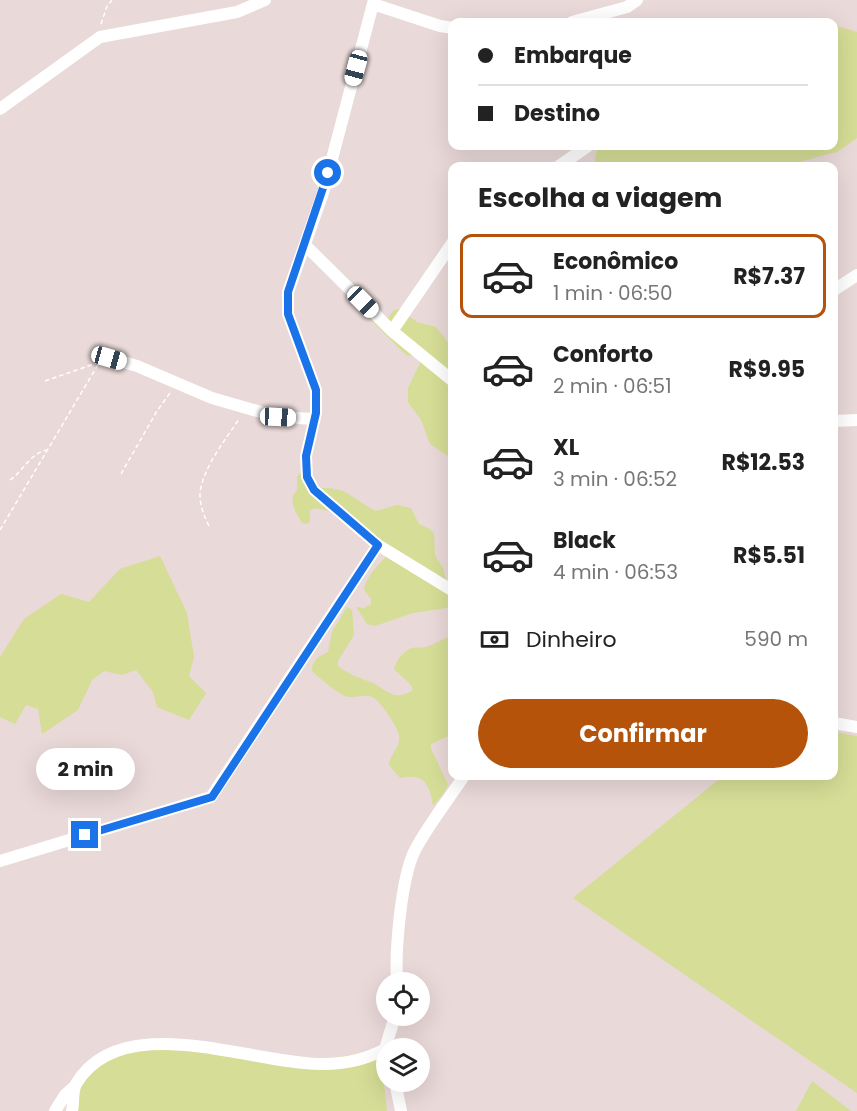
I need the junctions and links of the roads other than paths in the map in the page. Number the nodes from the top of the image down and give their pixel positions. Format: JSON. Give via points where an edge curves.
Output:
{"nodes":[{"id":1,"x":265,"y":0,"type":"edge"},
{"id":2,"x":373,"y":2,"type":"edge"},
{"id":3,"x":629,"y":2,"type":"edge"},
{"id":4,"x":583,"y":18,"type":"edge"},
{"id":5,"x":448,"y":27,"type":"edge"},
{"id":6,"x":0,"y":109,"type":"edge"},
{"id":7,"x":582,"y":150,"type":"edge"},
{"id":8,"x":565,"y":162,"type":"edge"},
{"id":9,"x":305,"y":245,"type":"junction"},
{"id":10,"x":448,"y":249,"type":"edge"},
{"id":11,"x":857,"y":275,"type":"edge"},
{"id":12,"x":838,"y":287,"type":"edge"},
{"id":13,"x":392,"y":331,"type":"junction"},
{"id":14,"x":109,"y":358,"type":"dead end"},
{"id":15,"x":448,"y":377,"type":"edge"},
{"id":16,"x":314,"y":419,"type":"junction"},
{"id":17,"x":857,"y":420,"type":"edge"},
{"id":18,"x":838,"y":421,"type":"edge"},
{"id":19,"x":378,"y":545,"type":"junction"},
{"id":20,"x":448,"y":586,"type":"edge"},
{"id":21,"x":838,"y":724,"type":"edge"},
{"id":22,"x":857,"y":727,"type":"edge"},
{"id":23,"x":461,"y":780,"type":"edge"},
{"id":24,"x":0,"y":861,"type":"edge"},
{"id":25,"x":397,"y":972,"type":"edge"},
{"id":26,"x":376,"y":1054,"type":"edge"},
{"id":27,"x":74,"y":1087,"type":"junction"},
{"id":28,"x":397,"y":1092,"type":"edge"},
{"id":29,"x":55,"y":1111,"type":"edge"},
{"id":30,"x":72,"y":1111,"type":"edge"},
{"id":31,"x":401,"y":1111,"type":"edge"}],
"edges":[{"from":1,"to":6,"type":"street","via":[[237,12],[100,37]]},
{"from":2,"to":5,"type":"street"},
{"from":2,"to":9,"type":"street","via":[[323,192]]},
{"from":3,"to":4,"type":"street"},
{"from":7,"to":8,"type":"street"},
{"from":9,"to":13,"type":"street"},
{"from":9,"to":16,"type":"street","via":[[288,292],[288,314],[316,390]]},
{"from":10,"to":13,"type":"street"},
{"from":11,"to":12,"type":"street"},
{"from":13,"to":15,"type":"street"},
{"from":14,"to":16,"type":"street","via":[[246,408],[278,417]]},
{"from":16,"to":19,"type":"street","via":[[306,456],[307,477],[314,490]]},
{"from":17,"to":18,"type":"street"},
{"from":19,"to":20,"type":"street"},
{"from":19,"to":24,"type":"street","via":[[212,797]]},
{"from":21,"to":22,"type":"street"},
{"from":23,"to":25,"type":"street","via":[[423,837],[410,865],[396,942]]},
{"from":26,"to":27,"type":"street","via":[[351,1061],[304,1064],[194,1045],[127,1048],[97,1061]]},
{"from":27,"to":29,"type":"street"},
{"from":27,"to":30,"type":"street"},
{"from":28,"to":31,"type":"street"}]}
